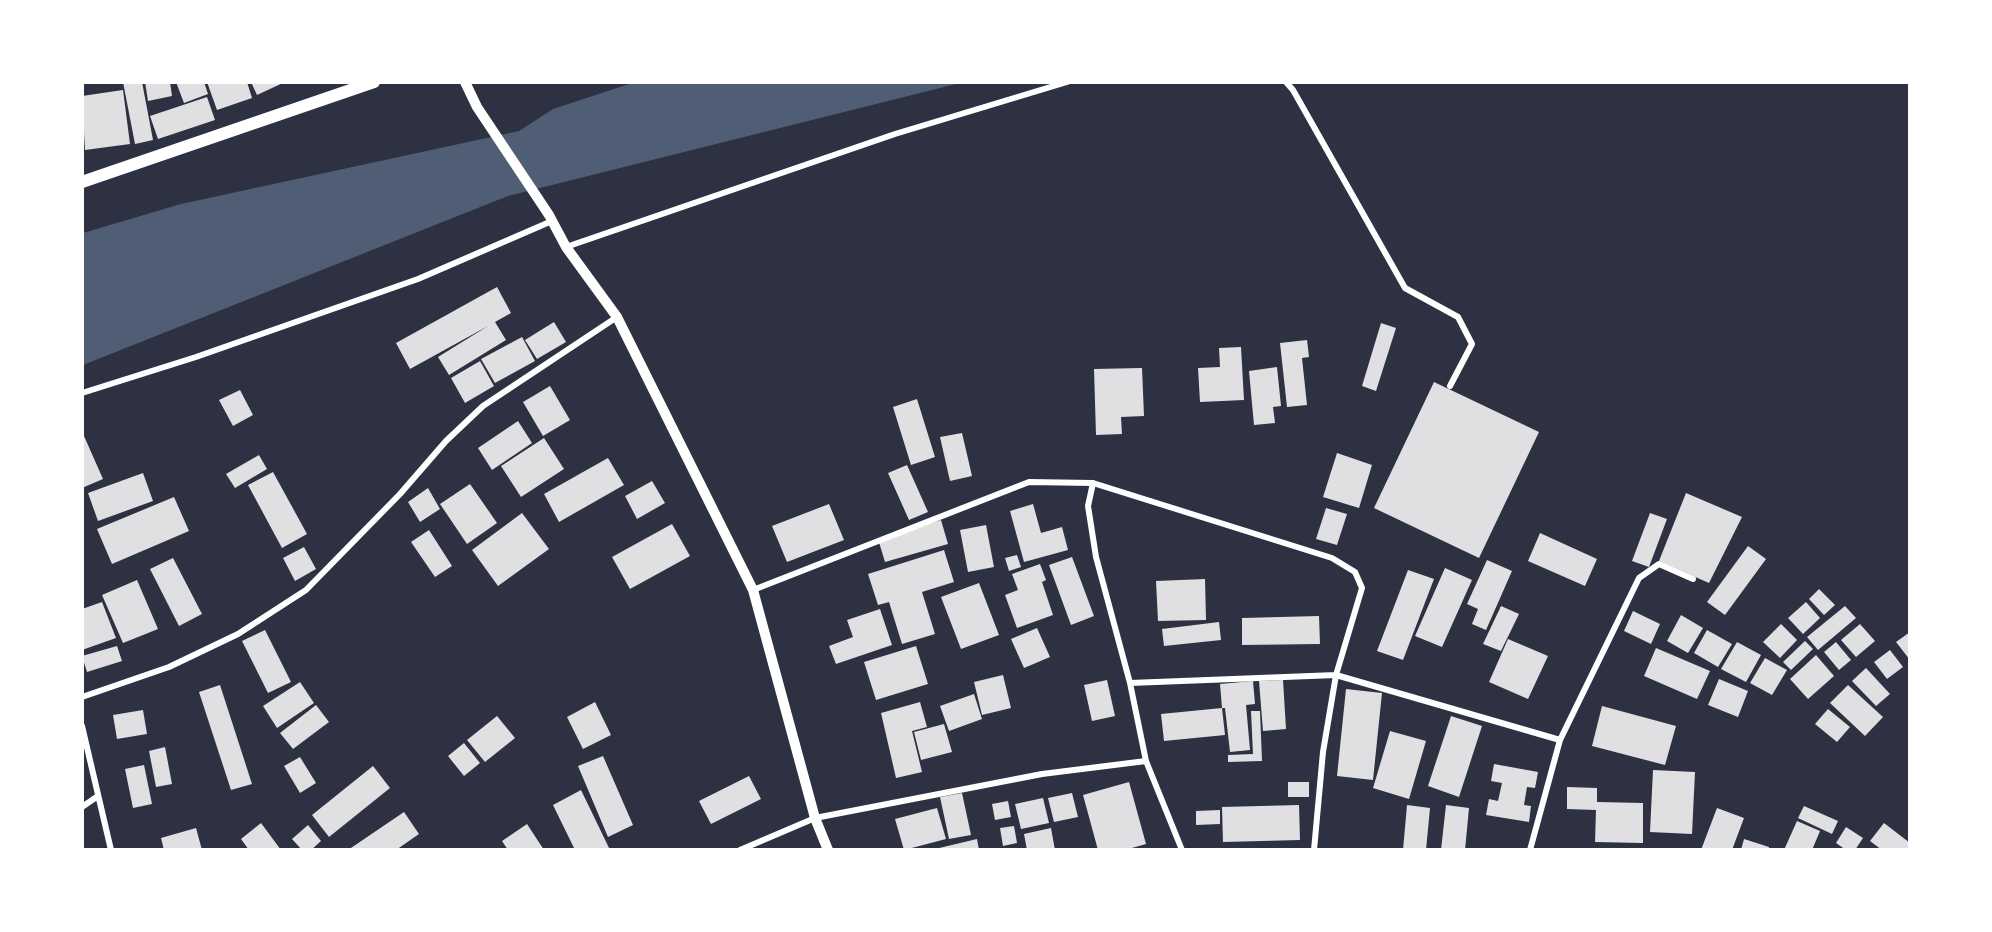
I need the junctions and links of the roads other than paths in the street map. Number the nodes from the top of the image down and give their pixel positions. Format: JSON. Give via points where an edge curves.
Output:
{"nodes":[{"id":1,"x":374,"y":82,"type":"edge"},
{"id":2,"x":465,"y":82,"type":"edge"},
{"id":3,"x":1067,"y":82,"type":"edge"},
{"id":4,"x":1286,"y":82,"type":"edge"},
{"id":5,"x":82,"y":182,"type":"edge"},
{"id":6,"x":550,"y":218,"type":"junction"},
{"id":7,"x":566,"y":247,"type":"junction"},
{"id":8,"x":617,"y":317,"type":"junction"},
{"id":9,"x":1450,"y":386,"type":"dead end"},
{"id":10,"x":82,"y":393,"type":"edge"},
{"id":11,"x":1093,"y":483,"type":"junction"},
{"id":12,"x":1693,"y":579,"type":"dead end"},
{"id":13,"x":753,"y":590,"type":"junction"},
{"id":14,"x":1336,"y":675,"type":"junction"},
{"id":15,"x":1130,"y":683,"type":"junction"},
{"id":16,"x":82,"y":697,"type":"edge"},
{"id":17,"x":82,"y":726,"type":"edge"},
{"id":18,"x":1560,"y":740,"type":"junction"},
{"id":19,"x":1146,"y":761,"type":"junction"},
{"id":20,"x":98,"y":796,"type":"junction"},
{"id":21,"x":82,"y":807,"type":"edge"},
{"id":22,"x":815,"y":818,"type":"junction"},
{"id":23,"x":111,"y":849,"type":"edge"},
{"id":24,"x":740,"y":849,"type":"edge"},
{"id":25,"x":828,"y":849,"type":"edge"},
{"id":26,"x":1182,"y":849,"type":"edge"},
{"id":27,"x":1314,"y":849,"type":"edge"},
{"id":28,"x":1530,"y":849,"type":"edge"}],
"edges":[{"from":1,"to":5,"type":"main road"},
{"from":2,"to":6,"type":"street","via":[[477,107]]},
{"from":3,"to":7,"type":"street","via":[[895,134]]},
{"from":4,"to":9,"type":"street","via":[[1405,288],[1458,317],[1472,344]]},
{"from":6,"to":7,"type":"street"},
{"from":6,"to":10,"type":"street","via":[[418,279]]},
{"from":7,"to":8,"type":"street"},
{"from":8,"to":13,"type":"street"},
{"from":8,"to":16,"type":"street","via":[[483,406],[306,590],[238,634],[169,666]]},
{"from":11,"to":13,"type":"street","via":[[1029,482]]},
{"from":11,"to":14,"type":"street","via":[[1332,558],[1355,572],[1362,588]]},
{"from":11,"to":15,"type":"street","via":[[1088,506],[1096,557]]},
{"from":12,"to":18,"type":"street","via":[[1659,564],[1639,579]]},
{"from":13,"to":22,"type":"street"},
{"from":14,"to":15,"type":"street"},
{"from":14,"to":18,"type":"street"},
{"from":14,"to":27,"type":"street","via":[[1323,752]]},
{"from":15,"to":19,"type":"street"},
{"from":17,"to":20,"type":"street"},
{"from":18,"to":28,"type":"street"},
{"from":19,"to":22,"type":"street","via":[[1030,776]]},
{"from":19,"to":26,"type":"street"},
{"from":20,"to":21,"type":"street"},
{"from":20,"to":23,"type":"street"},
{"from":22,"to":24,"type":"street"},
{"from":22,"to":25,"type":"street"}]}
